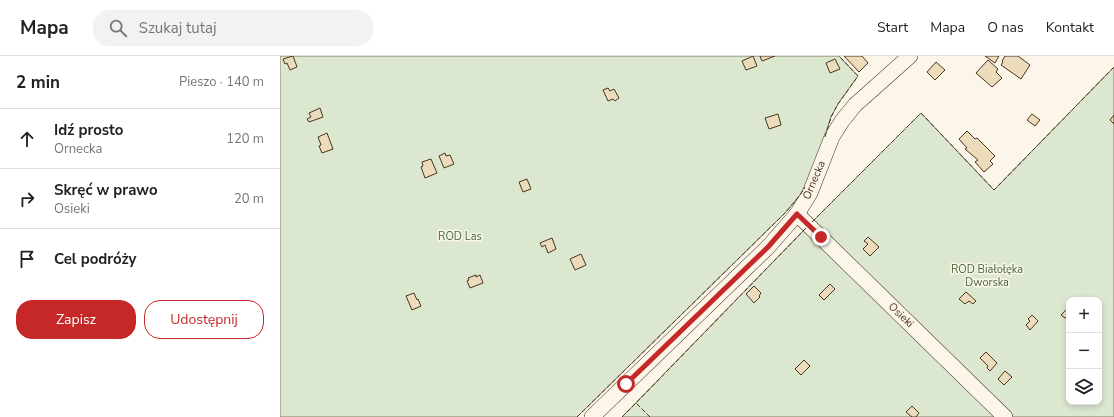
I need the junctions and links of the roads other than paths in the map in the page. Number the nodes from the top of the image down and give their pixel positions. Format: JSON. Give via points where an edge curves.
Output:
{"nodes":[{"id":1,"x":910,"y":56,"type":"edge"},
{"id":2,"x":797,"y":214,"type":"junction"},
{"id":3,"x":592,"y":417,"type":"edge"},
{"id":4,"x":1005,"y":417,"type":"edge"}],
"edges":[{"from":1,"to":2,"type":"street","name":"Ornecka","via":[[855,105],[842,121],[832,137],[810,193]]},
{"from":2,"to":3,"type":"street","name":"Ornecka","via":[[768,247]]},
{"from":2,"to":4,"type":"street","name":"Osieki"}]}
